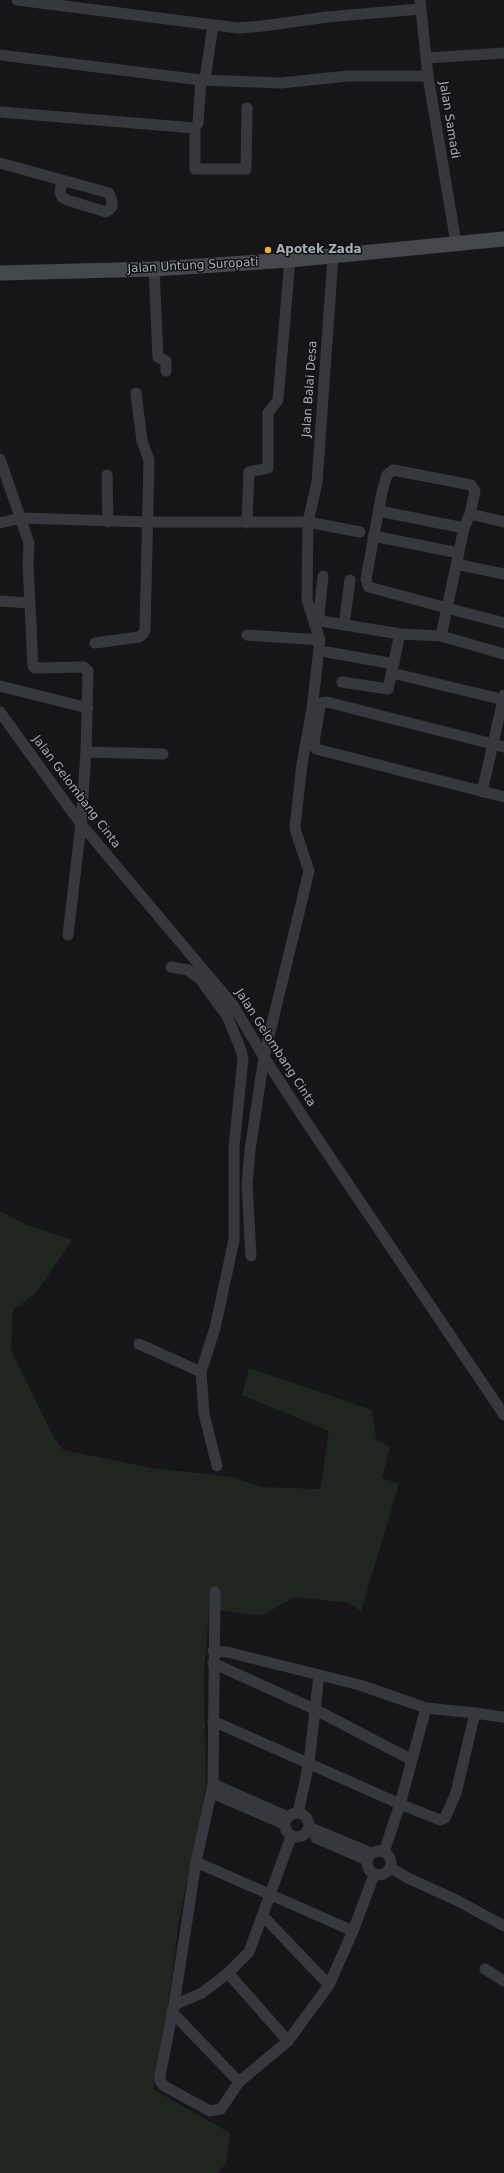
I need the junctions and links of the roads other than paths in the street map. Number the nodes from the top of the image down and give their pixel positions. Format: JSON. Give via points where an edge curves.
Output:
{"nodes":[{"id":1,"x":18,"y":0,"type":"edge"},
{"id":2,"x":420,"y":4,"type":"edge"},
{"id":3,"x":213,"y":25,"type":"junction"},
{"id":4,"x":504,"y":53,"type":"edge"},
{"id":5,"x":0,"y":55,"type":"edge"},
{"id":6,"x":427,"y":58,"type":"junction"},
{"id":7,"x":428,"y":76,"type":"junction"},
{"id":8,"x":203,"y":80,"type":"junction"},
{"id":9,"x":247,"y":108,"type":"dead end"},
{"id":10,"x":0,"y":112,"type":"edge"},
{"id":11,"x":195,"y":128,"type":"junction"},
{"id":12,"x":0,"y":163,"type":"edge"},
{"id":13,"x":62,"y":180,"type":"dead end"},
{"id":14,"x":504,"y":238,"type":"edge"},
{"id":15,"x":456,"y":243,"type":"junction"},
{"id":16,"x":333,"y":257,"type":"junction"},
{"id":17,"x":290,"y":260,"type":"junction"},
{"id":18,"x":154,"y":269,"type":"junction"},
{"id":19,"x":0,"y":273,"type":"edge"},
{"id":20,"x":166,"y":371,"type":"dead end"},
{"id":21,"x":136,"y":393,"type":"dead end"},
{"id":22,"x":0,"y":459,"type":"edge"},
{"id":23,"x":107,"y":475,"type":"dead end"},
{"id":24,"x":378,"y":510,"type":"junction"},
{"id":25,"x":470,"y":514,"type":"junction"},
{"id":26,"x":21,"y":518,"type":"junction"},
{"id":27,"x":108,"y":522,"type":"junction"},
{"id":28,"x":147,"y":522,"type":"junction"},
{"id":29,"x":308,"y":522,"type":"junction"},
{"id":30,"x":504,"y":522,"type":"edge"},
{"id":31,"x":0,"y":523,"type":"edge"},
{"id":32,"x":247,"y":523,"type":"junction"},
{"id":33,"x":464,"y":528,"type":"junction"},
{"id":34,"x":360,"y":532,"type":"dead end"},
{"id":35,"x":373,"y":536,"type":"junction"},
{"id":36,"x":458,"y":559,"type":"junction"},
{"id":37,"x":504,"y":574,"type":"edge"},
{"id":38,"x":323,"y":576,"type":"dead end"},
{"id":39,"x":350,"y":580,"type":"dead end"},
{"id":40,"x":0,"y":601,"type":"edge"},
{"id":41,"x":29,"y":603,"type":"junction"},
{"id":42,"x":447,"y":608,"type":"junction"},
{"id":43,"x":504,"y":623,"type":"edge"},
{"id":44,"x":344,"y":625,"type":"junction"},
{"id":45,"x":400,"y":634,"type":"junction"},
{"id":46,"x":247,"y":635,"type":"dead end"},
{"id":47,"x":441,"y":636,"type":"junction"},
{"id":48,"x":320,"y":640,"type":"junction"},
{"id":49,"x":95,"y":643,"type":"dead end"},
{"id":50,"x":327,"y":652,"type":"dead end"},
{"id":51,"x":504,"y":654,"type":"edge"},
{"id":52,"x":393,"y":668,"type":"junction"},
{"id":53,"x":342,"y":682,"type":"dead end"},
{"id":54,"x":0,"y":686,"type":"edge"},
{"id":55,"x":504,"y":698,"type":"edge"},
{"id":56,"x":88,"y":708,"type":"junction"},
{"id":57,"x":0,"y":712,"type":"edge"},
{"id":58,"x":493,"y":744,"type":"junction"},
{"id":59,"x":504,"y":747,"type":"edge"},
{"id":60,"x":86,"y":752,"type":"junction"},
{"id":61,"x":163,"y":754,"type":"dead end"},
{"id":62,"x":482,"y":792,"type":"junction"},
{"id":63,"x":504,"y":797,"type":"edge"},
{"id":64,"x":81,"y":824,"type":"junction"},
{"id":65,"x":68,"y":935,"type":"dead end"},
{"id":66,"x":171,"y":967,"type":"dead end"},
{"id":67,"x":264,"y":1058,"type":"junction"},
{"id":68,"x":251,"y":1256,"type":"dead end"},
{"id":69,"x":139,"y":1344,"type":"dead end"},
{"id":70,"x":201,"y":1372,"type":"junction"},
{"id":71,"x":504,"y":1415,"type":"edge"},
{"id":72,"x":217,"y":1466,"type":"dead end"},
{"id":73,"x":215,"y":1592,"type":"dead end"},
{"id":74,"x":213,"y":1651,"type":"junction"},
{"id":75,"x":213,"y":1663,"type":"junction"},
{"id":76,"x":319,"y":1675,"type":"junction"},
{"id":77,"x":426,"y":1708,"type":"junction"},
{"id":78,"x":314,"y":1709,"type":"junction"},
{"id":79,"x":475,"y":1714,"type":"junction"},
{"id":80,"x":502,"y":1717,"type":"dead end"},
{"id":81,"x":213,"y":1721,"type":"junction"},
{"id":82,"x":412,"y":1760,"type":"junction"},
{"id":83,"x":309,"y":1763,"type":"junction"},
{"id":84,"x":213,"y":1788,"type":"junction"},
{"id":85,"x":400,"y":1804,"type":"junction"},
{"id":86,"x":290,"y":1818,"type":"junction"},
{"id":87,"x":308,"y":1830,"type":"junction"},
{"id":88,"x":291,"y":1837,"type":"junction"},
{"id":89,"x":384,"y":1852,"type":"junction"},
{"id":90,"x":369,"y":1857,"type":"junction"},
{"id":91,"x":196,"y":1862,"type":"junction"},
{"id":92,"x":391,"y":1868,"type":"junction"},
{"id":93,"x":374,"y":1874,"type":"junction"},
{"id":94,"x":271,"y":1894,"type":"junction"},
{"id":95,"x":264,"y":1916,"type":"junction"},
{"id":96,"x":504,"y":1926,"type":"edge"},
{"id":97,"x":354,"y":1931,"type":"junction"},
{"id":98,"x":485,"y":1969,"type":"dead end"},
{"id":99,"x":228,"y":1973,"type":"junction"},
{"id":100,"x":504,"y":1981,"type":"edge"},
{"id":101,"x":329,"y":1985,"type":"junction"},
{"id":102,"x":173,"y":2008,"type":"junction"},
{"id":103,"x":288,"y":2041,"type":"junction"},
{"id":104,"x":239,"y":2082,"type":"junction"}],
"edges":[{"from":1,"to":3,"type":"street"},
{"from":2,"to":3,"type":"street","via":[[248,28]]},
{"from":2,"to":6,"type":"street","name":"Jalan Samadi"},
{"from":3,"to":8,"type":"street"},
{"from":4,"to":6,"type":"street"},
{"from":5,"to":8,"type":"street"},
{"from":6,"to":7,"type":"street","name":"Jalan Samadi"},
{"from":7,"to":8,"type":"street","via":[[348,76],[281,83]]},
{"from":7,"to":15,"type":"street","name":"Jalan Samadi"},
{"from":8,"to":11,"type":"street","via":[[198,123]]},
{"from":9,"to":11,"type":"street","via":[[246,169],[195,169]]},
{"from":10,"to":11,"type":"street"},
{"from":12,"to":13,"type":"street"},
{"from":14,"to":15,"type":"main road","name":"Jalan Untung Suropati"},
{"from":15,"to":16,"type":"main road","name":"Jalan Untung Suropati"},
{"from":16,"to":17,"type":"main road","name":"Jalan Untung Suropati"},
{"from":16,"to":29,"type":"street","name":"Jalan Balai Desa","via":[[317,482]]},
{"from":17,"to":18,"type":"main road","name":"Jalan Untung Suropati"},
{"from":17,"to":32,"type":"street","via":[[278,400],[268,413],[268,468],[249,472]]},
{"from":18,"to":19,"type":"main road","name":"Jalan Untung Suropati"},
{"from":18,"to":20,"type":"street","via":[[158,357],[166,361]]},
{"from":21,"to":28,"type":"street","via":[[143,444],[148,457]]},
{"from":22,"to":26,"type":"street"},
{"from":23,"to":27,"type":"street"},
{"from":24,"to":25,"type":"street","via":[[387,475],[393,470],[470,485],[475,491]]},
{"from":24,"to":33,"type":"street"},
{"from":24,"to":35,"type":"street"},
{"from":25,"to":30,"type":"street"},
{"from":25,"to":33,"type":"street"},
{"from":26,"to":27,"type":"street"},
{"from":26,"to":31,"type":"street"},
{"from":26,"to":41,"type":"street","via":[[29,543]]},
{"from":27,"to":28,"type":"street"},
{"from":28,"to":32,"type":"street"},
{"from":28,"to":49,"type":"street","via":[[145,633],[139,637]]},
{"from":29,"to":32,"type":"street"},
{"from":29,"to":34,"type":"street"},
{"from":29,"to":48,"type":"street","name":"Jalan Balai Desa","via":[[307,600]]},
{"from":33,"to":36,"type":"street"},
{"from":35,"to":36,"type":"street"},
{"from":35,"to":42,"type":"street","via":[[366,579],[368,586]]},
{"from":36,"to":37,"type":"street"},
{"from":36,"to":42,"type":"street"},
{"from":38,"to":44,"type":"street","via":[[319,619]]},
{"from":39,"to":44,"type":"street"},
{"from":40,"to":41,"type":"street"},
{"from":41,"to":56,"type":"street","via":[[33,666],[86,668]]},
{"from":42,"to":43,"type":"street"},
{"from":42,"to":47,"type":"street"},
{"from":44,"to":45,"type":"street"},
{"from":45,"to":47,"type":"street"},
{"from":45,"to":52,"type":"street"},
{"from":46,"to":48,"type":"street"},
{"from":47,"to":51,"type":"street"},
{"from":48,"to":67,"type":"street","via":[[295,827],[310,871]]},
{"from":50,"to":52,"type":"street"},
{"from":52,"to":53,"type":"street","via":[[389,688],[386,689]]},
{"from":52,"to":55,"type":"street"},
{"from":54,"to":56,"type":"street"},
{"from":55,"to":58,"type":"street"},
{"from":56,"to":60,"type":"street"},
{"from":57,"to":64,"type":"street","name":"Jalan Gelombang Cinta"},
{"from":58,"to":59,"type":"street"},
{"from":58,"to":62,"type":"street"},
{"from":58,"to":62,"type":"street","via":[[331,702],[324,702],[320,706],[314,742],[316,749]]},
{"from":60,"to":61,"type":"street"},
{"from":60,"to":64,"type":"street"},
{"from":62,"to":63,"type":"street"},
{"from":64,"to":65,"type":"street"},
{"from":64,"to":67,"type":"street","name":"Jalan Gelombang Cinta","via":[[233,1005]]},
{"from":66,"to":70,"type":"street","via":[[188,970],[200,979],[227,1016],[241,1050],[242,1059],[234,1147],[234,1240]]},
{"from":67,"to":68,"type":"street","via":[[247,1185]]},
{"from":67,"to":71,"type":"street","name":"Jalan Gelombang Cinta"},
{"from":69,"to":70,"type":"street"},
{"from":70,"to":72,"type":"street","via":[[204,1414]]},
{"from":73,"to":74,"type":"street"},
{"from":74,"to":75,"type":"street"},
{"from":74,"to":76,"type":"street","via":[[227,1652]]},
{"from":75,"to":78,"type":"street"},
{"from":75,"to":81,"type":"street"},
{"from":76,"to":77,"type":"street","via":[[360,1684]]},
{"from":76,"to":78,"type":"street"},
{"from":77,"to":79,"type":"street"},
{"from":77,"to":82,"type":"street"},
{"from":78,"to":82,"type":"street"},
{"from":78,"to":83,"type":"street"},
{"from":79,"to":80,"type":"street"},
{"from":79,"to":85,"type":"street","via":[[461,1778],[445,1818],[440,1820]]},
{"from":81,"to":83,"type":"street"},
{"from":81,"to":84,"type":"street"},
{"from":82,"to":85,"type":"street"},
{"from":83,"to":85,"type":"street"},
{"from":83,"to":86,"type":"street"},
{"from":84,"to":86,"type":"street"},
{"from":84,"to":91,"type":"street"},
{"from":85,"to":89,"type":"street"},
{"from":86,"to":87,"type":"street","via":[[308,1819]]},
{"from":86,"to":88,"type":"street","via":[[286,1831]]},
{"from":87,"to":88,"type":"street","via":[[299,1838]]},
{"from":87,"to":90,"type":"street"},
{"from":88,"to":94,"type":"street"},
{"from":89,"to":90,"type":"street","via":[[377,1851]]},
{"from":89,"to":92,"type":"street","via":[[391,1860]]},
{"from":90,"to":93,"type":"street","via":[[369,1870]]},
{"from":91,"to":94,"type":"street"},
{"from":91,"to":102,"type":"street"},
{"from":92,"to":93,"type":"street","via":[[386,1874]]},
{"from":92,"to":96,"type":"street","via":[[458,1900]]},
{"from":93,"to":97,"type":"street"},
{"from":94,"to":95,"type":"street"},
{"from":94,"to":97,"type":"street"},
{"from":95,"to":99,"type":"street","via":[[249,1952]]},
{"from":95,"to":101,"type":"street"},
{"from":97,"to":101,"type":"street"},
{"from":98,"to":100,"type":"street"},
{"from":99,"to":102,"type":"street","via":[[202,1993]]},
{"from":99,"to":103,"type":"street"},
{"from":101,"to":103,"type":"street"},
{"from":102,"to":104,"type":"street"},
{"from":102,"to":104,"type":"street","via":[[160,2076],[164,2086],[213,2112],[221,2110]]},
{"from":103,"to":104,"type":"street"}]}
